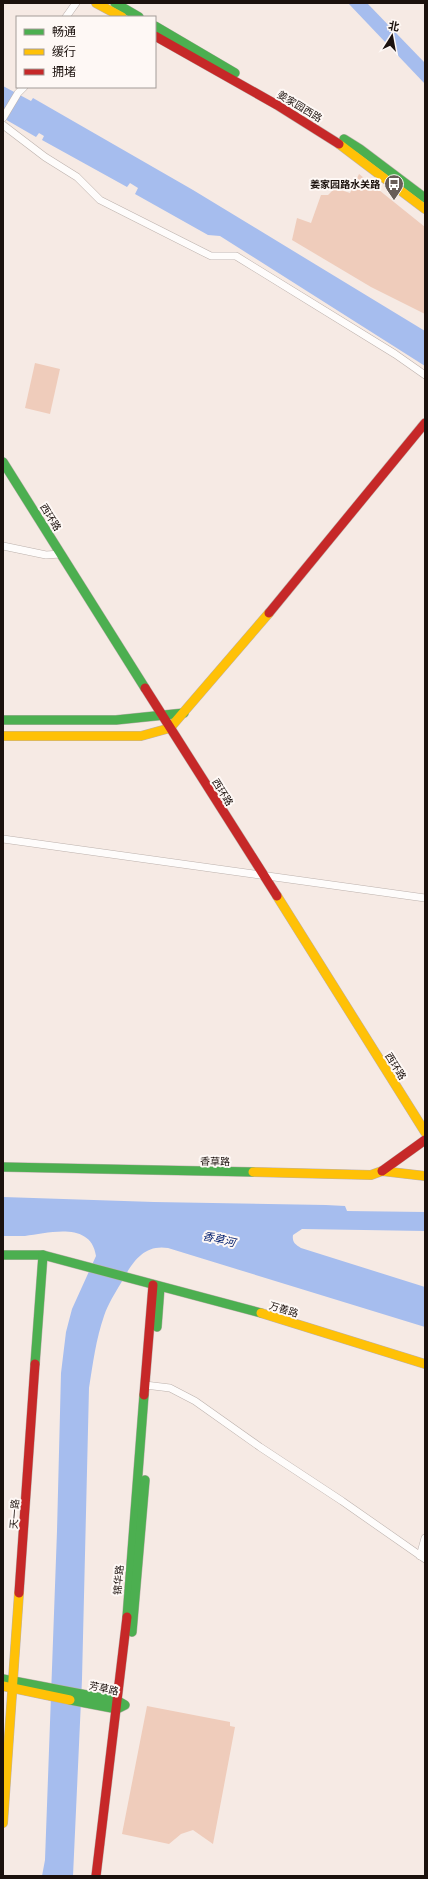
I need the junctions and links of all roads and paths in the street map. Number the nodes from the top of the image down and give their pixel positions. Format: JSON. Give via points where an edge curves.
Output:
{"nodes":[{"id":1,"x":76,"y":3,"type":"edge"},
{"id":2,"x":96,"y":3,"type":"edge"},
{"id":3,"x":115,"y":3,"type":"edge"},
{"id":4,"x":67,"y":16,"type":"edge"},
{"id":5,"x":120,"y":16,"type":"edge"},
{"id":6,"x":137,"y":16,"type":"edge"},
{"id":7,"x":156,"y":27,"type":"edge"},
{"id":8,"x":156,"y":37,"type":"edge"},
{"id":9,"x":23,"y":88,"type":"edge"},
{"id":10,"x":3,"y":118,"type":"edge"},
{"id":11,"x":3,"y":125,"type":"edge"},
{"id":12,"x":425,"y":198,"type":"edge"},
{"id":13,"x":425,"y":209,"type":"edge"},
{"id":14,"x":425,"y":375,"type":"edge"},
{"id":15,"x":425,"y":423,"type":"edge"},
{"id":16,"x":3,"y":462,"type":"edge"},
{"id":17,"x":3,"y":546,"type":"edge"},
{"id":18,"x":61,"y":554,"type":"junction"},
{"id":19,"x":184,"y":713,"type":"junction"},
{"id":20,"x":163,"y":716,"type":"junction"},
{"id":21,"x":3,"y":720,"type":"edge"},
{"id":22,"x":170,"y":728,"type":"junction"},
{"id":23,"x":3,"y":736,"type":"edge"},
{"id":24,"x":3,"y":839,"type":"edge"},
{"id":25,"x":264,"y":876,"type":"junction"},
{"id":26,"x":425,"y":898,"type":"edge"},
{"id":27,"x":425,"y":1132,"type":"edge"},
{"id":28,"x":425,"y":1140,"type":"edge"},
{"id":29,"x":3,"y":1167,"type":"edge"},
{"id":30,"x":382,"y":1171,"type":"junction"},
{"id":31,"x":425,"y":1176,"type":"edge"},
{"id":32,"x":3,"y":1255,"type":"edge"},
{"id":33,"x":43,"y":1255,"type":"junction"},
{"id":34,"x":156,"y":1286,"type":"junction"},
{"id":35,"x":425,"y":1364,"type":"edge"},
{"id":36,"x":148,"y":1386,"type":"junction"},
{"id":37,"x":425,"y":1538,"type":"edge"},
{"id":38,"x":423,"y":1557,"type":"edge"},
{"id":39,"x":3,"y":1679,"type":"edge"},
{"id":40,"x":13,"y":1684,"type":"junction"},
{"id":41,"x":3,"y":1686,"type":"edge"},
{"id":42,"x":120,"y":1705,"type":"junction"},
{"id":43,"x":3,"y":1823,"type":"edge"},
{"id":44,"x":96,"y":1876,"type":"edge"},
{"id":45,"x":103,"y":1876,"type":"edge"}],
"edges":[{"from":1,"to":4,"type":"street"},
{"from":2,"to":5,"type":"street"},
{"from":3,"to":6,"type":"street"},
{"from":7,"to":12,"type":"street","name":"姜家园西路","via":[[360,149]]},
{"from":8,"to":13,"type":"street","name":"姜家园西路","via":[[344,147]]},
{"from":9,"to":10,"type":"street"},
{"from":11,"to":14,"type":"street","via":[[45,157],[77,177],[100,200],[211,256],[236,256]]},
{"from":15,"to":19,"type":"street","via":[[306,570]]},
{"from":16,"to":18,"type":"street","name":"西环路"},
{"from":17,"to":18,"type":"street","via":[[46,555]]},
{"from":18,"to":20,"type":"street","name":"西环路"},
{"from":19,"to":20,"type":"street"},
{"from":19,"to":22,"type":"street"},
{"from":20,"to":21,"type":"street","via":[[107,720]]},
{"from":20,"to":22,"type":"street","name":"西环路"},
{"from":22,"to":23,"type":"street","via":[[141,736]]},
{"from":22,"to":25,"type":"street","name":"西环路"},
{"from":24,"to":25,"type":"street"},
{"from":25,"to":26,"type":"street"},
{"from":25,"to":27,"type":"street","name":"西环路"},
{"from":28,"to":30,"type":"street"},
{"from":29,"to":30,"type":"street","name":"香草路","via":[[371,1175]]},
{"from":30,"to":31,"type":"street","name":"香草路"},
{"from":32,"to":33,"type":"street","name":"万善路"},
{"from":33,"to":34,"type":"street","name":"万善路"},
{"from":33,"to":40,"type":"street","name":"天一路"},
{"from":34,"to":35,"type":"street","name":"万善路","via":[[245,1308]]},
{"from":34,"to":36,"type":"street","name":"锦华路"},
{"from":36,"to":38,"type":"street","via":[[170,1388],[195,1401]]},
{"from":36,"to":42,"type":"street","name":"锦华路","via":[[135,1601]]},
{"from":37,"to":38,"type":"street"},
{"from":39,"to":40,"type":"street","name":"芳草路"},
{"from":40,"to":41,"type":"street","name":"芳草路"},
{"from":40,"to":42,"type":"street","name":"芳草路"},
{"from":40,"to":43,"type":"street","name":"天一路"},
{"from":42,"to":44,"type":"street","name":"锦华路"},
{"from":42,"to":45,"type":"street","name":"锦华路"}]}
